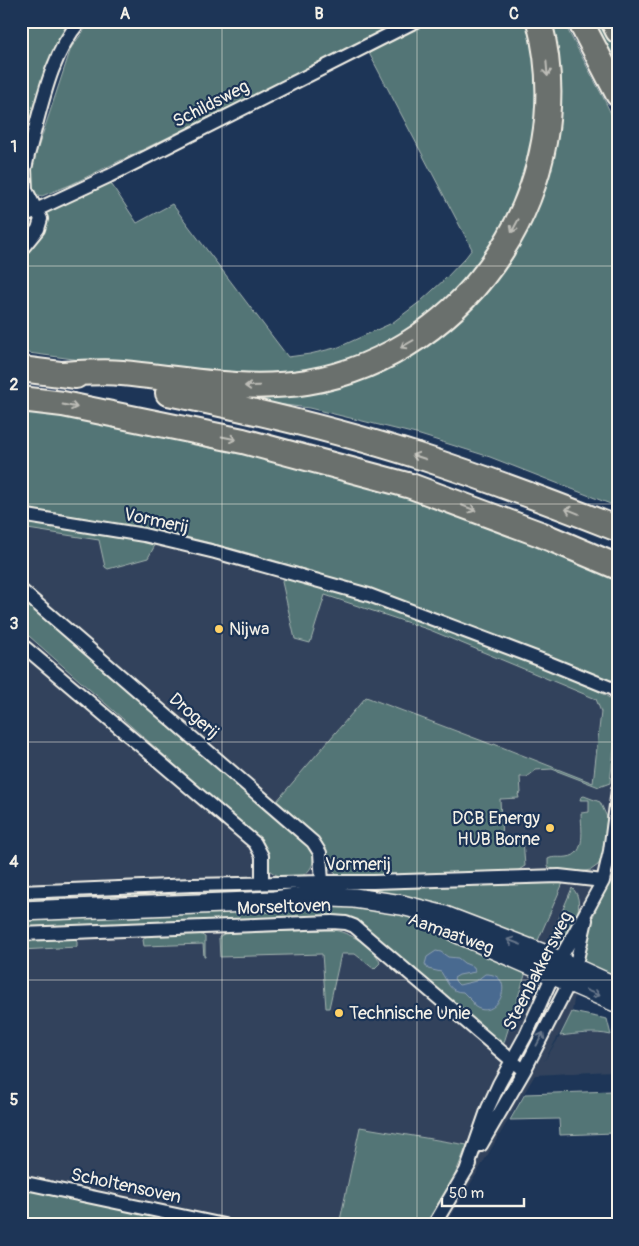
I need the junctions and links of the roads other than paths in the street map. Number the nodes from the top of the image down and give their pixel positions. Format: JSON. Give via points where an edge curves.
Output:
{"nodes":[{"id":1,"x":80,"y":21,"type":"edge"},
{"id":2,"x":416,"y":21,"type":"edge"},
{"id":3,"x":539,"y":21,"type":"edge"},
{"id":4,"x":580,"y":21,"type":"edge"},
{"id":5,"x":613,"y":21,"type":"edge"},
{"id":6,"x":618,"y":31,"type":"edge"},
{"id":7,"x":618,"y":94,"type":"edge"},
{"id":8,"x":36,"y":209,"type":"junction"},
{"id":9,"x":21,"y":217,"type":"edge"},
{"id":10,"x":21,"y":250,"type":"edge"},
{"id":11,"x":21,"y":369,"type":"edge"},
{"id":12,"x":62,"y":374,"type":"junction"},
{"id":13,"x":21,"y":399,"type":"edge"},
{"id":14,"x":21,"y":515,"type":"edge"},
{"id":15,"x":618,"y":529,"type":"edge"},
{"id":16,"x":618,"y":568,"type":"edge"},
{"id":17,"x":21,"y":590,"type":"edge"},
{"id":18,"x":21,"y":644,"type":"edge"},
{"id":19,"x":618,"y":694,"type":"edge"},
{"id":20,"x":618,"y":790,"type":"edge"},
{"id":21,"x":603,"y":881,"type":"junction"},
{"id":22,"x":322,"y":882,"type":"junction"},
{"id":23,"x":262,"y":884,"type":"junction"},
{"id":24,"x":21,"y":892,"type":"edge"},
{"id":25,"x":21,"y":911,"type":"edge"},
{"id":26,"x":21,"y":934,"type":"edge"},
{"id":27,"x":564,"y":972,"type":"junction"},
{"id":28,"x":618,"y":988,"type":"edge"},
{"id":29,"x":618,"y":1003,"type":"edge"},
{"id":30,"x":512,"y":1062,"type":"junction"},
{"id":31,"x":524,"y":1071,"type":"junction"},
{"id":32,"x":466,"y":1170,"type":"junction"},
{"id":33,"x":21,"y":1182,"type":"edge"},
{"id":34,"x":224,"y":1225,"type":"edge"},
{"id":35,"x":434,"y":1225,"type":"edge"}],
"edges":[{"from":1,"to":8,"type":"street","via":[[56,58],[28,155],[26,190]]},
{"from":2,"to":8,"type":"street","name":"Schildsweg","via":[[109,176]]},
{"from":3,"to":12,"type":"highway","one_way":true,"via":[[547,69],[548,104],[544,142],[533,188],[508,240],[483,277],[421,336],[354,369],[329,377],[285,384],[223,385],[120,373]]},
{"from":4,"to":7,"type":"highway"},
{"from":5,"to":6,"type":"highway"},
{"from":8,"to":9,"type":"street","name":"Schildsweg"},
{"from":8,"to":10,"type":"street","via":[[40,225]]},
{"from":11,"to":12,"type":"highway"},
{"from":15,"to":12,"type":"highway","one_way":true,"via":[[418,456],[318,427],[218,403]]},
{"from":13,"to":16,"type":"highway","one_way":true,"via":[[63,404],[243,441],[411,486],[540,534]]},
{"from":14,"to":19,"type":"street","name":"Vormerij","via":[[144,535],[370,594],[544,661],[613,689]]},
{"from":17,"to":22,"type":"street","name":"Drogerij","via":[[313,842],[320,853]]},
{"from":18,"to":23,"type":"street","via":[[255,843],[262,856]]},
{"from":20,"to":21,"type":"street"},
{"from":21,"to":22,"type":"street","name":"Vormerij","via":[[559,876]]},
{"from":21,"to":27,"type":"street","name":"Steenbakkersweg","via":[[575,931]]},
{"from":22,"to":23,"type":"street","name":"Vormerij"},
{"from":23,"to":24,"type":"street","name":"Vormerij"},
{"from":25,"to":27,"type":"main road","name":"Aamaatweg","via":[[274,901],[312,896],[354,898],[445,916]]},
{"from":26,"to":30,"type":"street","name":"Morseltoven","via":[[346,923],[354,926]]},
{"from":27,"to":28,"type":"main road","name":"Aamaatweg"},
{"from":27,"to":29,"type":"main road","name":"Aamaatweg","one_way":true},
{"from":27,"to":30,"type":"street","name":"Steenbakkersweg","via":[[546,994]]},
{"from":31,"to":27,"type":"street","name":"Steenbakkersweg","one_way":true},
{"from":30,"to":31,"type":"street","name":"Morseltoven"},
{"from":30,"to":32,"type":"street","name":"Steenbakkersweg","via":[[488,1108]]},
{"from":31,"to":32,"type":"street","name":"Steenbakkersweg"},
{"from":32,"to":35,"type":"street","name":"Steenbakkersweg"},
{"from":33,"to":34,"type":"street","name":"Scholtensoven"}]}
